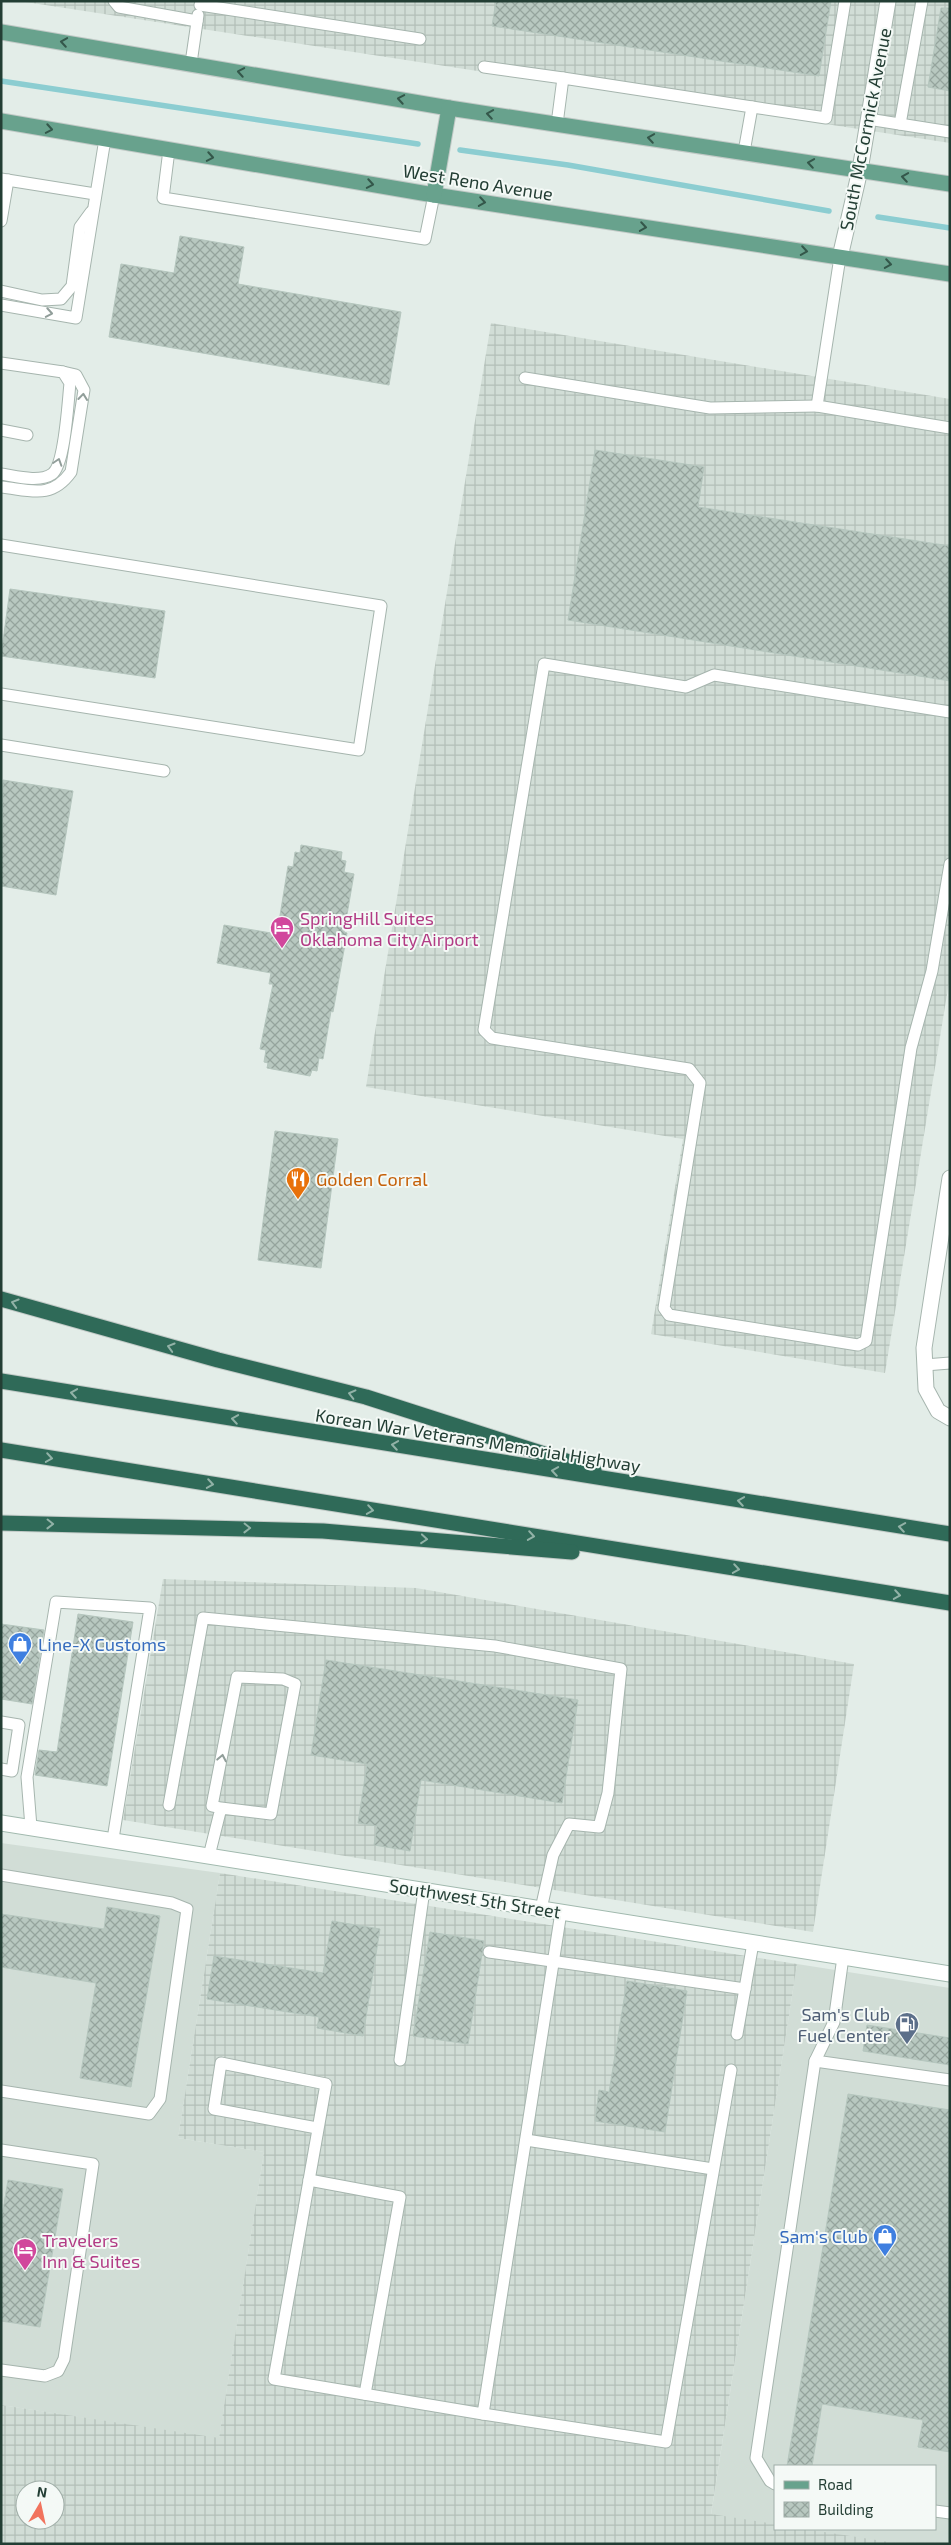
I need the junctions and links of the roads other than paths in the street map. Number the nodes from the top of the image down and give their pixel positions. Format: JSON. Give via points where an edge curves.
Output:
{"nodes":[{"id":1,"x":114,"y":1,"type":"edge"},
{"id":2,"x":845,"y":1,"type":"edge"},
{"id":3,"x":888,"y":1,"type":"edge"},
{"id":4,"x":922,"y":1,"type":"edge"},
{"id":5,"x":200,"y":3,"type":"edge"},
{"id":6,"x":239,"y":6,"type":"edge"},
{"id":7,"x":198,"y":21,"type":"junction"},
{"id":8,"x":1,"y":32,"type":"edge"},
{"id":9,"x":420,"y":39,"type":"dead end"},
{"id":10,"x":191,"y":63,"type":"junction"},
{"id":11,"x":484,"y":67,"type":"dead end"},
{"id":12,"x":563,"y":78,"type":"junction"},
{"id":13,"x":752,"y":107,"type":"junction"},
{"id":14,"x":449,"y":108,"type":"junction"},
{"id":15,"x":868,"y":119,"type":"junction"},
{"id":16,"x":1,"y":121,"type":"edge"},
{"id":17,"x":557,"y":124,"type":"junction"},
{"id":18,"x":900,"y":124,"type":"junction"},
{"id":19,"x":950,"y":132,"type":"edge"},
{"id":20,"x":105,"y":139,"type":"junction"},
{"id":21,"x":169,"y":150,"type":"junction"},
{"id":22,"x":744,"y":152,"type":"junction"},
{"id":23,"x":860,"y":170,"type":"junction"},
{"id":24,"x":4,"y":180,"type":"edge"},
{"id":25,"x":950,"y":184,"type":"edge"},
{"id":26,"x":95,"y":194,"type":"junction"},
{"id":27,"x":434,"y":195,"type":"junction"},
{"id":28,"x":92,"y":210,"type":"junction"},
{"id":29,"x":1,"y":221,"type":"edge"},
{"id":30,"x":840,"y":256,"type":"junction"},
{"id":31,"x":950,"y":274,"type":"edge"},
{"id":32,"x":1,"y":291,"type":"edge"},
{"id":33,"x":1,"y":305,"type":"edge"},
{"id":34,"x":1,"y":363,"type":"edge"},
{"id":35,"x":63,"y":372,"type":"junction"},
{"id":36,"x":525,"y":378,"type":"dead end"},
{"id":37,"x":817,"y":406,"type":"junction"},
{"id":38,"x":950,"y":428,"type":"edge"},
{"id":39,"x":1,"y":430,"type":"edge"},
{"id":40,"x":27,"y":435,"type":"dead end"},
{"id":41,"x":1,"y":474,"type":"edge"},
{"id":42,"x":1,"y":487,"type":"edge"},
{"id":43,"x":1,"y":545,"type":"edge"},
{"id":44,"x":1,"y":694,"type":"edge"},
{"id":45,"x":950,"y":712,"type":"edge"},
{"id":46,"x":1,"y":746,"type":"edge"},
{"id":47,"x":164,"y":772,"type":"dead end"},
{"id":48,"x":950,"y":864,"type":"edge"},
{"id":49,"x":949,"y":1188,"type":"edge"},
{"id":50,"x":1,"y":1299,"type":"edge"},
{"id":51,"x":950,"y":1363,"type":"edge"},
{"id":52,"x":925,"y":1365,"type":"junction"},
{"id":53,"x":1,"y":1381,"type":"edge"},
{"id":54,"x":944,"y":1414,"type":"edge"},
{"id":55,"x":1,"y":1450,"type":"edge"},
{"id":56,"x":638,"y":1485,"type":"junction"},
{"id":57,"x":1,"y":1523,"type":"edge"},
{"id":58,"x":950,"y":1534,"type":"edge"},
{"id":59,"x":688,"y":1562,"type":"junction"},
{"id":60,"x":950,"y":1603,"type":"edge"},
{"id":61,"x":1,"y":1722,"type":"edge"},
{"id":62,"x":1,"y":1769,"type":"edge"},
{"id":63,"x":169,"y":1804,"type":"dead end"},
{"id":64,"x":217,"y":1807,"type":"junction"},
{"id":65,"x":1,"y":1823,"type":"edge"},
{"id":66,"x":31,"y":1827,"type":"junction"},
{"id":67,"x":113,"y":1839,"type":"junction"},
{"id":68,"x":209,"y":1856,"type":"junction"},
{"id":69,"x":1,"y":1875,"type":"edge"},
{"id":70,"x":424,"y":1890,"type":"junction"},
{"id":71,"x":541,"y":1909,"type":"junction"},
{"id":72,"x":562,"y":1912,"type":"junction"},
{"id":73,"x":753,"y":1943,"type":"junction"},
{"id":74,"x":489,"y":1952,"type":"dead end"},
{"id":75,"x":843,"y":1957,"type":"junction"},
{"id":76,"x":554,"y":1961,"type":"junction"},
{"id":77,"x":950,"y":1974,"type":"edge"},
{"id":78,"x":745,"y":1989,"type":"junction"},
{"id":79,"x":737,"y":2034,"type":"dead end"},
{"id":80,"x":400,"y":2060,"type":"dead end"},
{"id":81,"x":815,"y":2061,"type":"junction"},
{"id":82,"x":731,"y":2070,"type":"dead end"},
{"id":83,"x":950,"y":2080,"type":"edge"},
{"id":84,"x":1,"y":2091,"type":"edge"},
{"id":85,"x":317,"y":2128,"type":"junction"},
{"id":86,"x":526,"y":2140,"type":"junction"},
{"id":87,"x":1,"y":2150,"type":"edge"},
{"id":88,"x":713,"y":2169,"type":"junction"},
{"id":89,"x":309,"y":2180,"type":"junction"},
{"id":90,"x":1,"y":2370,"type":"edge"},
{"id":91,"x":365,"y":2394,"type":"junction"},
{"id":92,"x":483,"y":2414,"type":"junction"},
{"id":93,"x":774,"y":2483,"type":"edge"},
{"id":94,"x":936,"y":2511,"type":"edge"},
{"id":95,"x":950,"y":2514,"type":"edge"}],
"edges":[{"from":1,"to":7,"type":"lane","via":[[119,7]]},
{"from":2,"to":13,"type":"lane","via":[[826,118]]},
{"from":3,"to":15,"type":"street","name":"South McCormick Avenue"},
{"from":4,"to":18,"type":"lane"},
{"from":5,"to":6,"type":"lane"},
{"from":5,"to":7,"type":"lane"},
{"from":6,"to":9,"type":"lane"},
{"from":7,"to":10,"type":"lane"},
{"from":10,"to":8,"type":"main road","one_way":true},
{"from":14,"to":10,"type":"main road","one_way":true},
{"from":11,"to":12,"type":"lane"},
{"from":12,"to":13,"type":"lane"},
{"from":12,"to":17,"type":"lane"},
{"from":13,"to":22,"type":"lane"},
{"from":17,"to":14,"type":"main road","one_way":true},
{"from":14,"to":27,"type":"main road"},
{"from":15,"to":18,"type":"lane"},
{"from":15,"to":23,"type":"street","name":"South McCormick Avenue"},
{"from":16,"to":20,"type":"main road","name":"West Reno Avenue","one_way":true},
{"from":22,"to":17,"type":"main road","one_way":true},
{"from":18,"to":19,"type":"lane"},
{"from":20,"to":21,"type":"main road","name":"West Reno Avenue"},
{"from":20,"to":26,"type":"lane"},
{"from":21,"to":27,"type":"main road","name":"West Reno Avenue","one_way":true},
{"from":21,"to":27,"type":"lane","via":[[163,198],[425,239]]},
{"from":23,"to":22,"type":"main road","one_way":true},
{"from":25,"to":23,"type":"main road","one_way":true},
{"from":23,"to":30,"type":"street","name":"South McCormick Avenue"},
{"from":24,"to":26,"type":"lane"},
{"from":24,"to":29,"type":"lane"},
{"from":26,"to":28,"type":"lane"},
{"from":27,"to":30,"type":"main road","name":"West Reno Avenue","one_way":true},
{"from":28,"to":32,"type":"lane","via":[[80,228],[72,286],[61,298],[42,300]]},
{"from":33,"to":28,"type":"lane","one_way":true,"via":[[76,318]]},
{"from":30,"to":31,"type":"main road","name":"West Reno Avenue","one_way":true},
{"from":30,"to":37,"type":"lane"},
{"from":34,"to":35,"type":"lane"},
{"from":41,"to":35,"type":"lane","one_way":true,"via":[[42,478],[53,474],[58,466],[70,383]]},
{"from":42,"to":35,"type":"lane","one_way":true,"via":[[40,492],[52,490],[63,483],[70,472],[84,390],[76,375]]},
{"from":36,"to":37,"type":"lane","via":[[710,408]]},
{"from":37,"to":38,"type":"lane"},
{"from":39,"to":40,"type":"lane"},
{"from":43,"to":44,"type":"lane","via":[[381,606],[359,750]]},
{"from":45,"to":48,"type":"lane","via":[[714,675],[686,687],[544,664],[484,1030],[492,1038],[689,1069],[700,1083],[664,1308],[669,1315],[858,1345],[866,1341],[911,1048],[932,971]]},
{"from":46,"to":47,"type":"lane"},
{"from":49,"to":52,"type":"street","via":[[924,1348]]},
{"from":56,"to":50,"type":"highway","one_way":true,"via":[[366,1397],[218,1360]]},
{"from":51,"to":52,"type":"lane"},
{"from":52,"to":54,"type":"street","via":[[926,1388]]},
{"from":56,"to":53,"type":"highway","name":"Korean War Veterans Memorial Highway","one_way":true},
{"from":55,"to":59,"type":"highway","one_way":true},
{"from":58,"to":56,"type":"highway","name":"Korean War Veterans Memorial Highway","one_way":true},
{"from":57,"to":59,"type":"highway","one_way":true,"via":[[323,1531]]},
{"from":59,"to":60,"type":"highway","one_way":true},
{"from":61,"to":62,"type":"lane","via":[[19,1725],[12,1771]]},
{"from":63,"to":71,"type":"lane","via":[[203,1618],[495,1646],[621,1670],[608,1793],[599,1827],[569,1824],[553,1855]]},
{"from":64,"to":64,"type":"lane","one_way":true,"via":[[237,1677],[283,1679],[294,1684],[271,1814]]},
{"from":64,"to":68,"type":"lane"},
{"from":65,"to":66,"type":"street","name":"Southwest 5th Street"},
{"from":66,"to":67,"type":"street","name":"Southwest 5th Street"},
{"from":66,"to":67,"type":"lane","via":[[27,1778],[56,1602],[150,1608]]},
{"from":67,"to":68,"type":"street","name":"Southwest 5th Street"},
{"from":68,"to":70,"type":"street","name":"Southwest 5th Street"},
{"from":69,"to":84,"type":"lane","via":[[172,1903],[187,1909],[160,2099],[149,2114]]},
{"from":70,"to":71,"type":"street","name":"Southwest 5th Street"},
{"from":70,"to":80,"type":"lane"},
{"from":71,"to":72,"type":"street","name":"Southwest 5th Street"},
{"from":72,"to":73,"type":"street","name":"Southwest 5th Street"},
{"from":72,"to":76,"type":"lane"},
{"from":73,"to":75,"type":"street","name":"Southwest 5th Street"},
{"from":73,"to":78,"type":"lane"},
{"from":74,"to":76,"type":"lane"},
{"from":75,"to":77,"type":"street","name":"Southwest 5th Street"},
{"from":75,"to":81,"type":"lane","via":[[834,2022]]},
{"from":76,"to":78,"type":"lane"},
{"from":76,"to":86,"type":"lane"},
{"from":78,"to":79,"type":"lane"},
{"from":81,"to":83,"type":"lane"},
{"from":81,"to":93,"type":"lane","via":[[756,2458]]},
{"from":82,"to":88,"type":"lane"},
{"from":85,"to":85,"type":"lane","via":[[326,2084],[221,2063],[214,2109]]},
{"from":85,"to":89,"type":"lane"},
{"from":86,"to":88,"type":"lane"},
{"from":86,"to":92,"type":"lane"},
{"from":87,"to":90,"type":"lane","via":[[93,2164],[64,2358],[58,2371],[45,2376]]},
{"from":88,"to":92,"type":"lane","via":[[666,2442]]},
{"from":89,"to":91,"type":"lane","via":[[400,2197]]},
{"from":89,"to":91,"type":"lane","via":[[274,2379]]},
{"from":91,"to":92,"type":"lane"},
{"from":94,"to":95,"type":"lane"}]}
